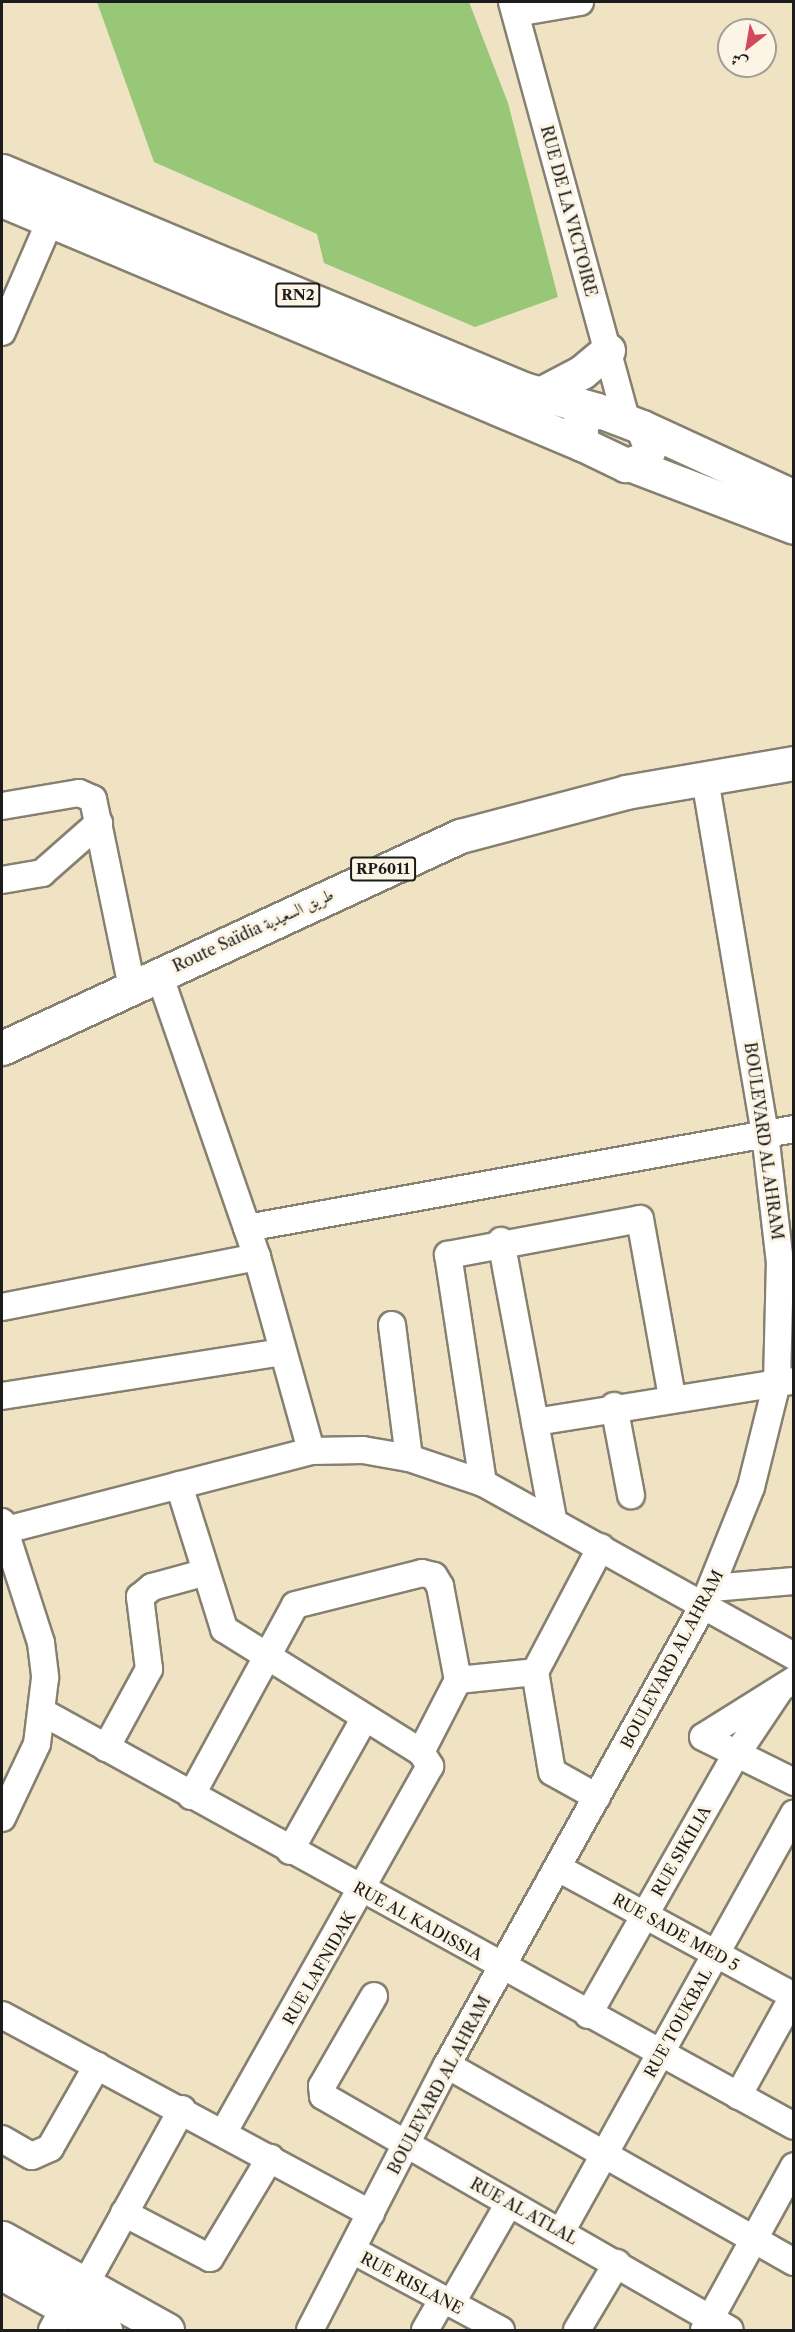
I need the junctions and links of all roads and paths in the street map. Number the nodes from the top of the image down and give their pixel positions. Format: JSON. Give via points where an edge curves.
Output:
{"nodes":[{"id":1,"x":580,"y":2,"type":"edge"},
{"id":2,"x":514,"y":7,"type":"edge"},
{"id":3,"x":2,"y":171,"type":"edge"},
{"id":4,"x":2,"y":200,"type":"edge"},
{"id":5,"x":50,"y":221,"type":"junction"},
{"id":6,"x":5,"y":317,"type":"edge"},
{"id":7,"x":608,"y":350,"type":"junction"},
{"id":8,"x":538,"y":395,"type":"junction"},
{"id":9,"x":622,"y":419,"type":"junction"},
{"id":10,"x":582,"y":444,"type":"junction"},
{"id":11,"x":632,"y":465,"type":"junction"},
{"id":12,"x":794,"y":497,"type":"edge"},
{"id":13,"x":794,"y":527,"type":"edge"},
{"id":14,"x":792,"y":763,"type":"edge"},
{"id":15,"x":705,"y":779,"type":"junction"},
{"id":16,"x":2,"y":806,"type":"edge"},
{"id":17,"x":99,"y":823,"type":"junction"},
{"id":18,"x":2,"y":880,"type":"edge"},
{"id":19,"x":145,"y":980,"type":"junction"},
{"id":20,"x":2,"y":1048,"type":"edge"},
{"id":21,"x":794,"y":1129,"type":"edge"},
{"id":22,"x":765,"y":1134,"type":"junction"},
{"id":23,"x":247,"y":1228,"type":"junction"},
{"id":24,"x":501,"y":1242,"type":"junction"},
{"id":25,"x":257,"y":1257,"type":"junction"},
{"id":26,"x":2,"y":1307,"type":"edge"},
{"id":27,"x":392,"y":1325,"type":"dead end"},
{"id":28,"x":282,"y":1352,"type":"junction"},
{"id":29,"x":785,"y":1382,"type":"edge"},
{"id":30,"x":2,"y":1396,"type":"edge"},
{"id":31,"x":672,"y":1396,"type":"junction"},
{"id":32,"x":614,"y":1406,"type":"junction"},
{"id":33,"x":535,"y":1422,"type":"junction"},
{"id":34,"x":310,"y":1451,"type":"junction"},
{"id":35,"x":409,"y":1458,"type":"junction"},
{"id":36,"x":483,"y":1483,"type":"junction"},
{"id":37,"x":179,"y":1485,"type":"junction"},
{"id":38,"x":631,"y":1495,"type":"dead end"},
{"id":39,"x":553,"y":1520,"type":"junction"},
{"id":40,"x":3,"y":1527,"type":"edge"},
{"id":41,"x":602,"y":1547,"type":"junction"},
{"id":42,"x":203,"y":1573,"type":"junction"},
{"id":43,"x":794,"y":1581,"type":"edge"},
{"id":44,"x":708,"y":1596,"type":"junction"},
{"id":45,"x":794,"y":1656,"type":"edge"},
{"id":46,"x":265,"y":1659,"type":"junction"},
{"id":47,"x":535,"y":1672,"type":"junction"},
{"id":48,"x":458,"y":1680,"type":"junction"},
{"id":49,"x":786,"y":1686,"type":"edge"},
{"id":50,"x":44,"y":1713,"type":"junction"},
{"id":51,"x":364,"y":1719,"type":"junction"},
{"id":52,"x":106,"y":1748,"type":"junction"},
{"id":53,"x":736,"y":1755,"type":"junction"},
{"id":54,"x":425,"y":1761,"type":"junction"},
{"id":55,"x":794,"y":1782,"type":"edge"},
{"id":56,"x":191,"y":1796,"type":"junction"},
{"id":57,"x":597,"y":1797,"type":"junction"},
{"id":58,"x":4,"y":1805,"type":"edge"},
{"id":59,"x":794,"y":1814,"type":"edge"},
{"id":60,"x":290,"y":1851,"type":"junction"},
{"id":61,"x":558,"y":1868,"type":"junction"},
{"id":62,"x":363,"y":1891,"type":"junction"},
{"id":63,"x":644,"y":1914,"type":"junction"},
{"id":64,"x":716,"y":1954,"type":"junction"},
{"id":65,"x":503,"y":1968,"type":"junction"},
{"id":66,"x":793,"y":1995,"type":"edge"},
{"id":67,"x":374,"y":1996,"type":"dead end"},
{"id":68,"x":2,"y":2015,"type":"edge"},
{"id":69,"x":588,"y":2015,"type":"junction"},
{"id":70,"x":660,"y":2054,"type":"junction"},
{"id":71,"x":447,"y":2065,"type":"junction"},
{"id":72,"x":97,"y":2066,"type":"junction"},
{"id":73,"x":738,"y":2096,"type":"junction"},
{"id":74,"x":182,"y":2109,"type":"junction"},
{"id":75,"x":794,"y":2126,"type":"edge"},
{"id":76,"x":224,"y":2132,"type":"junction"},
{"id":77,"x":2,"y":2139,"type":"edge"},
{"id":78,"x":405,"y":2145,"type":"junction"},
{"id":79,"x":607,"y":2153,"type":"junction"},
{"id":80,"x":270,"y":2157,"type":"junction"},
{"id":81,"x":793,"y":2168,"type":"edge"},
{"id":82,"x":509,"y":2203,"type":"junction"},
{"id":83,"x":124,"y":2213,"type":"junction"},
{"id":84,"x":371,"y":2214,"type":"junction"},
{"id":85,"x":561,"y":2232,"type":"junction"},
{"id":86,"x":2,"y":2238,"type":"edge"},
{"id":87,"x":753,"y":2239,"type":"junction"},
{"id":88,"x":354,"y":2252,"type":"junction"},
{"id":89,"x":794,"y":2262,"type":"edge"},
{"id":90,"x":617,"y":2263,"type":"junction"},
{"id":91,"x":2,"y":2273,"type":"edge"},
{"id":92,"x":447,"y":2301,"type":"junction"},
{"id":93,"x":67,"y":2308,"type":"edge"},
{"id":94,"x":714,"y":2327,"type":"edge"},
{"id":95,"x":105,"y":2331,"type":"edge"},
{"id":96,"x":167,"y":2331,"type":"edge"},
{"id":97,"x":310,"y":2331,"type":"edge"},
{"id":98,"x":425,"y":2331,"type":"edge"},
{"id":99,"x":501,"y":2331,"type":"edge"},
{"id":100,"x":577,"y":2331,"type":"edge"}],
"edges":[{"from":1,"to":2,"type":"street"},
{"from":2,"to":7,"type":"street","name":"RUE DE LA VICTOIRE"},
{"from":3,"to":8,"type":"main road","number":"RN2"},
{"from":4,"to":5,"type":"main road","number":"RN2"},
{"from":5,"to":6,"type":"street"},
{"from":5,"to":10,"type":"main road","number":"RN2"},
{"from":7,"to":8,"type":"main road","via":[[582,372]]},
{"from":7,"to":9,"type":"street","name":"RUE DE LA VICTOIRE"},
{"from":8,"to":9,"type":"main road","number":"RN2"},
{"from":9,"to":10,"type":"main road","via":[[580,421]]},
{"from":9,"to":11,"type":"main road","via":[[650,439],[649,453]]},
{"from":9,"to":12,"type":"main road","number":"RN2"},
{"from":10,"to":11,"type":"main road","number":"RN2"},
{"from":11,"to":13,"type":"main road","number":"RN2"},
{"from":14,"to":15,"type":"main road","name":"Route Saïdia طريق السعيدية","number":"RP6011"},
{"from":15,"to":19,"type":"main road","name":"Route Saïdia طريق السعيدية","number":"RP6011","via":[[526,815],[460,836]]},
{"from":15,"to":22,"type":"street","name":"BOULEVARD AL AHRAM"},
{"from":16,"to":17,"type":"street","via":[[78,793],[93,799]]},
{"from":17,"to":18,"type":"street","via":[[42,873]]},
{"from":17,"to":19,"type":"street"},
{"from":19,"to":20,"type":"main road","name":"Route Saïdia طريق السعيدية","number":"RP6011"},
{"from":19,"to":23,"type":"street"},
{"from":21,"to":22,"type":"street"},
{"from":22,"to":23,"type":"street"},
{"from":22,"to":29,"type":"street","name":"BOULEVARD AL AHRAM","via":[[780,1263]]},
{"from":23,"to":25,"type":"street"},
{"from":24,"to":31,"type":"street","via":[[640,1219]]},
{"from":24,"to":33,"type":"street"},
{"from":24,"to":36,"type":"street","via":[[453,1253],[447,1260]]},
{"from":25,"to":26,"type":"street"},
{"from":25,"to":28,"type":"street"},
{"from":27,"to":35,"type":"street"},
{"from":28,"to":30,"type":"street"},
{"from":28,"to":34,"type":"street"},
{"from":29,"to":31,"type":"street"},
{"from":29,"to":44,"type":"street","name":"BOULEVARD AL AHRAM","via":[[751,1487]]},
{"from":31,"to":32,"type":"street"},
{"from":32,"to":33,"type":"street"},
{"from":32,"to":38,"type":"street"},
{"from":33,"to":39,"type":"street"},
{"from":34,"to":35,"type":"street","via":[[363,1450]]},
{"from":34,"to":37,"type":"street"},
{"from":35,"to":36,"type":"street"},
{"from":36,"to":39,"type":"street"},
{"from":37,"to":40,"type":"street"},
{"from":37,"to":42,"type":"street"},
{"from":39,"to":41,"type":"street"},
{"from":40,"to":50,"type":"street","via":[[41,1643]]},
{"from":41,"to":44,"type":"street"},
{"from":41,"to":47,"type":"street"},
{"from":42,"to":46,"type":"street","via":[[220,1624]]},
{"from":42,"to":52,"type":"street","via":[[152,1587],[140,1597],[149,1669]]},
{"from":43,"to":44,"type":"street"},
{"from":44,"to":45,"type":"street"},
{"from":44,"to":57,"type":"street","name":"BOULEVARD AL AHRAM"},
{"from":46,"to":48,"type":"street","via":[[302,1601],[422,1573],[434,1576],[440,1586]]},
{"from":46,"to":51,"type":"street"},
{"from":46,"to":56,"type":"street"},
{"from":47,"to":48,"type":"street"},
{"from":47,"to":57,"type":"street","via":[[552,1772]]},
{"from":48,"to":54,"type":"street","name":"RUE LAFNIDAK"},
{"from":49,"to":53,"type":"street","name":"RUE SIKILIA"},
{"from":49,"to":53,"type":"street","via":[[704,1733],[707,1743]]},
{"from":50,"to":52,"type":"street","name":"RUE AL KADISSIA"},
{"from":50,"to":58,"type":"street","via":[[33,1754]]},
{"from":51,"to":54,"type":"street"},
{"from":51,"to":60,"type":"street"},
{"from":52,"to":56,"type":"street","name":"RUE AL KADISSIA"},
{"from":53,"to":55,"type":"street"},
{"from":53,"to":63,"type":"street","name":"RUE SIKILIA"},
{"from":54,"to":62,"type":"street","name":"RUE LAFNIDAK"},
{"from":56,"to":60,"type":"street","name":"RUE AL KADISSIA"},
{"from":57,"to":61,"type":"street","name":"BOULEVARD AL AHRAM"},
{"from":59,"to":64,"type":"street","name":"RUE TOUKBAL"},
{"from":60,"to":62,"type":"street","name":"RUE AL KADISSIA"},
{"from":61,"to":63,"type":"street","name":"RUE SADE MED 5"},
{"from":61,"to":65,"type":"street","name":"BOULEVARD AL AHRAM"},
{"from":62,"to":65,"type":"street","name":"RUE AL KADISSIA"},
{"from":62,"to":76,"type":"street","name":"RUE LAFNIDAK"},
{"from":63,"to":64,"type":"street","name":"RUE SADE MED 5"},
{"from":63,"to":69,"type":"street","name":"RUE SIKILIA"},
{"from":64,"to":66,"type":"street","name":"RUE SADE MED 5"},
{"from":64,"to":70,"type":"street","name":"RUE TOUKBAL"},
{"from":65,"to":69,"type":"street","name":"RUE AL KADISSIA"},
{"from":65,"to":71,"type":"street","name":"BOULEVARD AL AHRAM"},
{"from":66,"to":73,"type":"street"},
{"from":67,"to":78,"type":"street","name":"RUE AL ATLAL","via":[[322,2090],[330,2100]]},
{"from":68,"to":72,"type":"street"},
{"from":69,"to":70,"type":"street","name":"RUE AL KADISSIA"},
{"from":70,"to":73,"type":"street","name":"RUE AL KADISSIA"},
{"from":70,"to":79,"type":"street","name":"RUE TOUKBAL"},
{"from":71,"to":78,"type":"street","name":"BOULEVARD AL AHRAM"},
{"from":71,"to":79,"type":"street"},
{"from":72,"to":74,"type":"street"},
{"from":72,"to":77,"type":"street","via":[[50,2148],[32,2156]]},
{"from":73,"to":75,"type":"street","name":"RUE AL KADISSIA"},
{"from":74,"to":76,"type":"street"},
{"from":74,"to":83,"type":"street"},
{"from":76,"to":80,"type":"street"},
{"from":78,"to":82,"type":"street","name":"RUE AL ATLAL"},
{"from":78,"to":84,"type":"street","name":"BOULEVARD AL AHRAM"},
{"from":79,"to":85,"type":"street","name":"RUE TOUKBAL"},
{"from":79,"to":87,"type":"street"},
{"from":80,"to":83,"type":"street","via":[[210,2258]]},
{"from":80,"to":84,"type":"street"},
{"from":81,"to":87,"type":"street"},
{"from":82,"to":85,"type":"street","name":"RUE AL ATLAL"},
{"from":82,"to":92,"type":"street"},
{"from":83,"to":93,"type":"street"},
{"from":84,"to":88,"type":"street","name":"BOULEVARD AL AHRAM"},
{"from":85,"to":90,"type":"street","name":"RUE AL ATLAL"},
{"from":86,"to":93,"type":"main road"},
{"from":87,"to":89,"type":"street"},
{"from":87,"to":94,"type":"street"},
{"from":88,"to":92,"type":"street","name":"RUE RISLANE"},
{"from":88,"to":97,"type":"street","name":"BOULEVARD AL AHRAM"},
{"from":90,"to":94,"type":"street","name":"RUE AL ATLAL"},
{"from":90,"to":100,"type":"street"},
{"from":91,"to":93,"type":"main road"},
{"from":92,"to":98,"type":"street"},
{"from":92,"to":99,"type":"street","name":"RUE RISLANE"},
{"from":93,"to":95,"type":"main road"},
{"from":93,"to":96,"type":"main road"}]}
